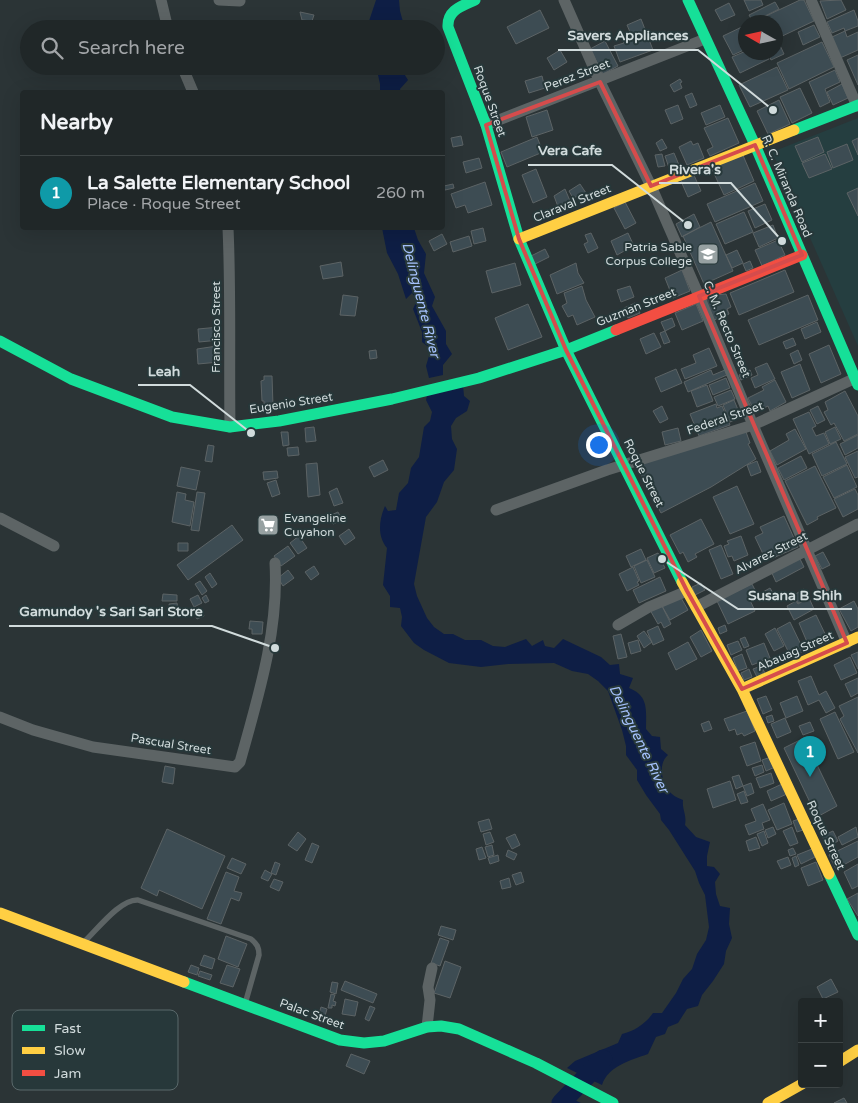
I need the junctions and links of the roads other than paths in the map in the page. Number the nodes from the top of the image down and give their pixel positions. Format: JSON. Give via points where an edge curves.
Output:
{"nodes":[{"id":1,"x":161,"y":0,"type":"edge"},
{"id":2,"x":219,"y":0,"type":"edge"},
{"id":3,"x":475,"y":0,"type":"edge"},
{"id":4,"x":564,"y":0,"type":"edge"},
{"id":5,"x":688,"y":0,"type":"edge"},
{"id":6,"x":811,"y":0,"type":"edge"},
{"id":7,"x":240,"y":1,"type":"dead end"},
{"id":8,"x":166,"y":20,"type":"edge"},
{"id":9,"x":705,"y":39,"type":"junction"},
{"id":10,"x":186,"y":75,"type":"edge"},
{"id":11,"x":600,"y":82,"type":"junction"},
{"id":12,"x":192,"y":90,"type":"edge"},
{"id":13,"x":857,"y":106,"type":"edge"},
{"id":14,"x":486,"y":125,"type":"junction"},
{"id":15,"x":755,"y":145,"type":"junction"},
{"id":16,"x":651,"y":186,"type":"junction"},
{"id":17,"x":228,"y":230,"type":"edge"},
{"id":18,"x":519,"y":238,"type":"junction"},
{"id":19,"x":802,"y":255,"type":"junction"},
{"id":20,"x":700,"y":296,"type":"junction"},
{"id":21,"x":0,"y":341,"type":"edge"},
{"id":22,"x":566,"y":350,"type":"junction"},
{"id":23,"x":479,"y":378,"type":"joint"},
{"id":24,"x":857,"y":380,"type":"edge"},
{"id":25,"x":753,"y":425,"type":"junction"},
{"id":26,"x":230,"y":426,"type":"junction"},
{"id":27,"x":625,"y":465,"type":"junction"},
{"id":28,"x":496,"y":510,"type":"dead end"},
{"id":29,"x":0,"y":518,"type":"edge"},
{"id":30,"x":858,"y":524,"type":"edge"},
{"id":31,"x":54,"y":546,"type":"dead end"},
{"id":32,"x":808,"y":550,"type":"junction"},
{"id":33,"x":275,"y":563,"type":"dead end"},
{"id":34,"x":687,"y":591,"type":"junction"},
{"id":35,"x":696,"y":607,"type":"junction"},
{"id":36,"x":618,"y":625,"type":"dead end"},
{"id":37,"x":858,"y":637,"type":"edge"},
{"id":38,"x":847,"y":643,"type":"junction"},
{"id":39,"x":742,"y":689,"type":"junction"},
{"id":40,"x":0,"y":717,"type":"edge"},
{"id":41,"x":0,"y":912,"type":"edge"},
{"id":42,"x":857,"y":930,"type":"edge"},
{"id":43,"x":82,"y":944,"type":"junction"},
{"id":44,"x":432,"y":968,"type":"dead end"},
{"id":45,"x":245,"y":1005,"type":"junction"},
{"id":46,"x":427,"y":1027,"type":"junction"},
{"id":47,"x":858,"y":1050,"type":"edge"},
{"id":48,"x":843,"y":1059,"type":"edge"},
{"id":49,"x":798,"y":1086,"type":"edge"},
{"id":50,"x":613,"y":1103,"type":"edge"},
{"id":51,"x":768,"y":1103,"type":"edge"}],
"edges":[{"from":1,"to":8,"type":"street"},
{"from":2,"to":7,"type":"street"},
{"from":3,"to":14,"type":"street","name":"Roque Street","via":[[456,9],[447,21]]},
{"from":4,"to":11,"type":"street","name":"C. M. Recto Street"},
{"from":5,"to":9,"type":"street","name":"R. C. Miranda Road"},
{"from":6,"to":13,"type":"street"},
{"from":9,"to":11,"type":"street","name":"Perez Street"},
{"from":9,"to":15,"type":"street","name":"R. C. Miranda Road"},
{"from":10,"to":12,"type":"street"},
{"from":11,"to":14,"type":"street","name":"Perez Street"},
{"from":11,"to":16,"type":"street","name":"C. M. Recto Street"},
{"from":13,"to":15,"type":"street","name":"Claraval Street"},
{"from":14,"to":18,"type":"street","name":"Roque Street"},
{"from":15,"to":16,"type":"street","name":"Claraval Street"},
{"from":15,"to":19,"type":"street","name":"R. C. Miranda Road"},
{"from":16,"to":18,"type":"street","name":"Claraval Street"},
{"from":16,"to":20,"type":"street","name":"C. M. Recto Street"},
{"from":17,"to":26,"type":"street","name":"Francisco Street"},
{"from":18,"to":22,"type":"street","name":"Roque Street"},
{"from":19,"to":20,"type":"street","name":"Guzman Street"},
{"from":19,"to":24,"type":"street","name":"R. C. Miranda Road"},
{"from":20,"to":22,"type":"street","name":"Guzman Street"},
{"from":20,"to":25,"type":"street","name":"C. M. Recto Street"},
{"from":21,"to":26,"type":"street","name":"Eugenio Street","via":[[72,378],[172,417]]},
{"from":22,"to":23,"type":"street","name":"Guzman Street"},
{"from":22,"to":27,"type":"street","name":"Roque Street"},
{"from":23,"to":26,"type":"street","name":"Eugenio Street","via":[[279,421]]},
{"from":24,"to":25,"type":"street","name":"Federal Street"},
{"from":25,"to":27,"type":"street","name":"Federal Street"},
{"from":25,"to":32,"type":"street","name":"C. M. Recto Street"},
{"from":27,"to":28,"type":"street","name":"Federal Street"},
{"from":27,"to":34,"type":"street","name":"Roque Street"},
{"from":29,"to":31,"type":"street"},
{"from":30,"to":32,"type":"street","name":"Alvarez Street"},
{"from":32,"to":35,"type":"street","name":"Alvarez Street"},
{"from":32,"to":38,"type":"street","name":"C. M. Recto Street"},
{"from":33,"to":40,"type":"street","name":"Pascual Street","via":[[277,585],[267,665],[240,762],[235,767],[93,747]]},
{"from":34,"to":35,"type":"street","name":"Roque Street"},
{"from":34,"to":36,"type":"street"},
{"from":35,"to":39,"type":"street","name":"Roque Street"},
{"from":37,"to":38,"type":"street","name":"Abauag Street"},
{"from":38,"to":39,"type":"street","name":"Abauag Street"},
{"from":39,"to":42,"type":"street","name":"Roque Street"},
{"from":41,"to":43,"type":"street","name":"Palac Street"},
{"from":43,"to":45,"type":"street","name":"Palac Street"},
{"from":43,"to":45,"type":"lane","via":[[122,904],[133,900],[250,939],[259,948],[259,955]]},
{"from":44,"to":46,"type":"street"},
{"from":45,"to":46,"type":"street","name":"Palac Street","via":[[340,1040],[364,1043],[384,1041]]},
{"from":46,"to":50,"type":"street","name":"Palac Street","via":[[459,1029],[536,1063]]},
{"from":47,"to":48,"type":"street"},
{"from":49,"to":51,"type":"street"}]}
